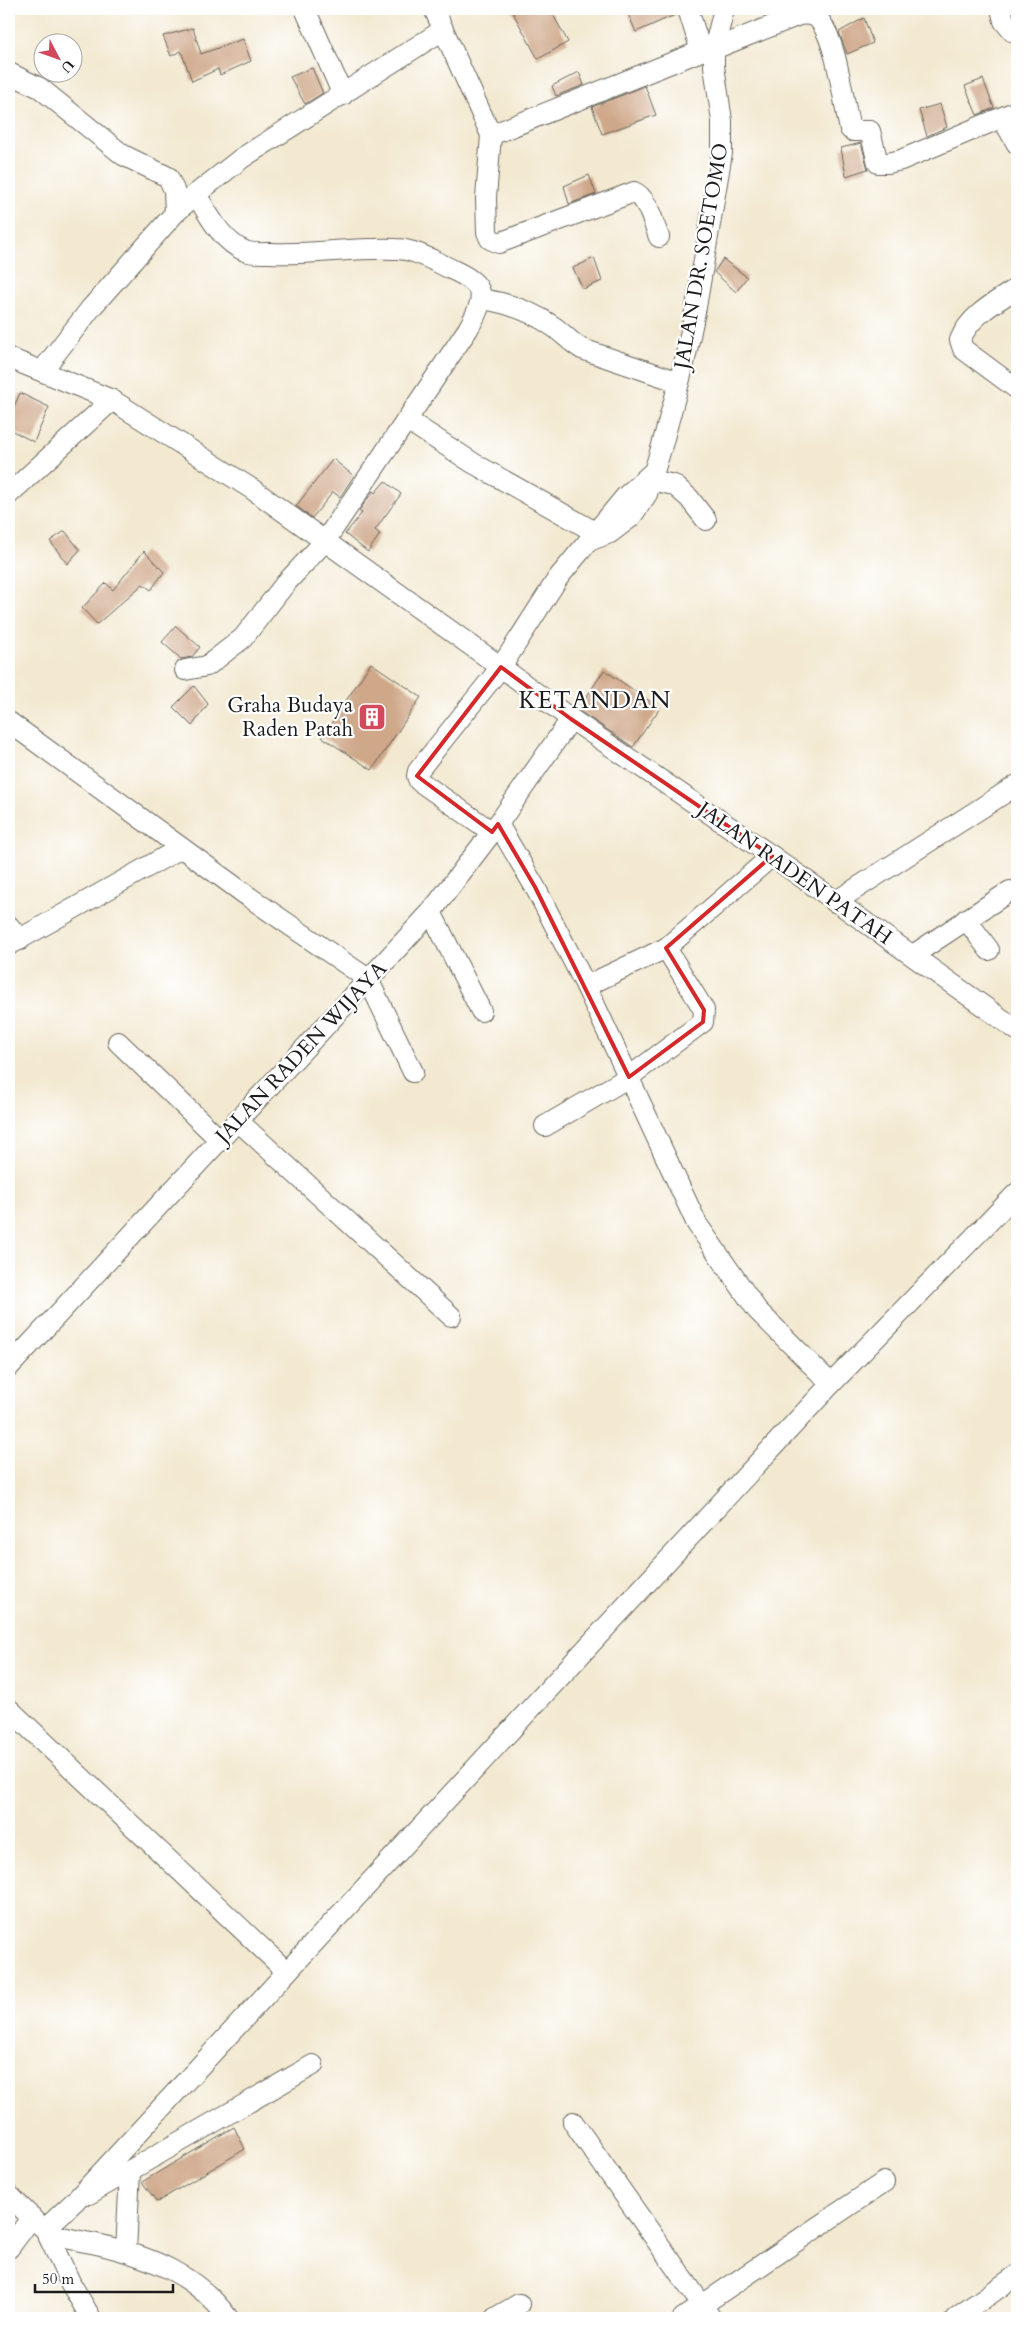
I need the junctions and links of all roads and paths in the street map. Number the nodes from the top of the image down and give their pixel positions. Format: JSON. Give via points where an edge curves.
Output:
{"nodes":[{"id":1,"x":305,"y":9,"type":"edge"},
{"id":2,"x":434,"y":9,"type":"edge"},
{"id":3,"x":688,"y":9,"type":"edge"},
{"id":4,"x":724,"y":9,"type":"edge"},
{"id":5,"x":1001,"y":9,"type":"edge"},
{"id":6,"x":1017,"y":29,"type":"edge"},
{"id":7,"x":443,"y":30,"type":"junction"},
{"id":8,"x":707,"y":50,"type":"junction"},
{"id":9,"x":9,"y":73,"type":"edge"},
{"id":10,"x":343,"y":95,"type":"junction"},
{"id":11,"x":1010,"y":114,"type":"edge"},
{"id":12,"x":491,"y":135,"type":"junction"},
{"id":13,"x":1017,"y":144,"type":"edge"},
{"id":14,"x":196,"y":194,"type":"junction"},
{"id":15,"x":175,"y":213,"type":"junction"},
{"id":16,"x":659,"y":237,"type":"dead end"},
{"id":17,"x":1017,"y":288,"type":"edge"},
{"id":18,"x":482,"y":299,"type":"junction"},
{"id":19,"x":9,"y":358,"type":"edge"},
{"id":20,"x":42,"y":371,"type":"junction"},
{"id":21,"x":679,"y":382,"type":"junction"},
{"id":22,"x":1017,"y":388,"type":"edge"},
{"id":23,"x":112,"y":400,"type":"junction"},
{"id":24,"x":407,"y":420,"type":"junction"},
{"id":25,"x":652,"y":476,"type":"junction"},
{"id":26,"x":9,"y":494,"type":"edge"},
{"id":27,"x":706,"y":520,"type":"dead end"},
{"id":28,"x":593,"y":536,"type":"junction"},
{"id":29,"x":325,"y":541,"type":"junction"},
{"id":30,"x":502,"y":666,"type":"junction"},
{"id":31,"x":185,"y":670,"type":"dead end"},
{"id":32,"x":571,"y":719,"type":"junction"},
{"id":33,"x":9,"y":722,"type":"edge"},
{"id":34,"x":1017,"y":785,"type":"edge"},
{"id":35,"x":495,"y":828,"type":"junction"},
{"id":36,"x":181,"y":848,"type":"junction"},
{"id":37,"x":772,"y":856,"type":"junction"},
{"id":38,"x":1010,"y":891,"type":"dead end"},
{"id":39,"x":835,"y":902,"type":"junction"},
{"id":40,"x":431,"y":912,"type":"junction"},
{"id":41,"x":966,"y":919,"type":"junction"},
{"id":42,"x":12,"y":937,"type":"edge"},
{"id":43,"x":666,"y":948,"type":"junction"},
{"id":44,"x":989,"y":950,"type":"dead end"},
{"id":45,"x":913,"y":955,"type":"junction"},
{"id":46,"x":368,"y":979,"type":"junction"},
{"id":47,"x":586,"y":986,"type":"junction"},
{"id":48,"x":481,"y":1011,"type":"dead end"},
{"id":49,"x":1017,"y":1030,"type":"edge"},
{"id":50,"x":118,"y":1042,"type":"dead end"},
{"id":51,"x":413,"y":1072,"type":"dead end"},
{"id":52,"x":629,"y":1077,"type":"junction"},
{"id":53,"x":237,"y":1120,"type":"junction"},
{"id":54,"x":544,"y":1126,"type":"dead end"},
{"id":55,"x":219,"y":1139,"type":"junction"},
{"id":56,"x":1017,"y":1194,"type":"edge"},
{"id":57,"x":451,"y":1316,"type":"dead end"},
{"id":58,"x":9,"y":1367,"type":"edge"},
{"id":59,"x":831,"y":1384,"type":"junction"},
{"id":60,"x":9,"y":1709,"type":"edge"},
{"id":61,"x":287,"y":1972,"type":"junction"},
{"id":62,"x":313,"y":2065,"type":"dead end"},
{"id":63,"x":573,"y":2122,"type":"dead end"},
{"id":64,"x":130,"y":2171,"type":"junction"},
{"id":65,"x":884,"y":2182,"type":"dead end"},
{"id":66,"x":9,"y":2195,"type":"edge"},
{"id":67,"x":75,"y":2201,"type":"junction"},
{"id":68,"x":38,"y":2223,"type":"junction"},
{"id":69,"x":9,"y":2248,"type":"edge"},
{"id":70,"x":126,"y":2251,"type":"junction"},
{"id":71,"x":1017,"y":2275,"type":"edge"},
{"id":72,"x":519,"y":2304,"type":"dead end"},
{"id":73,"x":706,"y":2312,"type":"edge"},
{"id":74,"x":91,"y":2318,"type":"edge"},
{"id":75,"x":228,"y":2318,"type":"edge"},
{"id":76,"x":495,"y":2318,"type":"edge"},
{"id":77,"x":683,"y":2318,"type":"edge"},
{"id":78,"x":956,"y":2318,"type":"edge"}],
"edges":[{"from":1,"to":10,"type":"street"},
{"from":2,"to":7,"type":"street"},
{"from":3,"to":8,"type":"street"},
{"from":4,"to":8,"type":"street","name":"JALAN DR. SOETOMO"},
{"from":5,"to":6,"type":"street","via":[[1004,21],[1012,31]]},
{"from":7,"to":10,"type":"street"},
{"from":7,"to":12,"type":"street"},
{"from":8,"to":11,"type":"street","via":[[799,15],[816,17],[834,56],[850,129],[870,132],[876,160],[882,164],[901,160]]},
{"from":8,"to":12,"type":"street"},
{"from":8,"to":21,"type":"street","name":"JALAN DR. SOETOMO","via":[[714,66],[722,121],[722,154],[696,307]]},
{"from":9,"to":15,"type":"street","via":[[40,88],[123,155],[168,177],[174,190]]},
{"from":10,"to":14,"type":"street","via":[[242,158]]},
{"from":11,"to":13,"type":"street"},
{"from":12,"to":16,"type":"street","via":[[487,232],[494,242],[499,243],[634,192],[640,194],[646,204]]},
{"from":14,"to":15,"type":"street"},
{"from":14,"to":18,"type":"street","via":[[211,220],[246,252],[301,255],[398,249],[468,277]]},
{"from":15,"to":20,"type":"street","via":[[91,308]]},
{"from":17,"to":22,"type":"street","via":[[976,316],[960,340],[963,349]]},
{"from":18,"to":21,"type":"street","via":[[517,308],[554,327],[582,349]]},
{"from":18,"to":24,"type":"street","via":[[468,329]]},
{"from":19,"to":20,"type":"street","name":"JALAN RADEN PATAH"},
{"from":20,"to":23,"type":"street","name":"JALAN RADEN PATAH"},
{"from":21,"to":25,"type":"street","name":"JALAN DR. SOETOMO"},
{"from":23,"to":26,"type":"street"},
{"from":23,"to":29,"type":"street","name":"JALAN RADEN PATAH","via":[[252,489]]},
{"from":24,"to":28,"type":"street"},
{"from":24,"to":29,"type":"street"},
{"from":25,"to":27,"type":"street","via":[[674,485]]},
{"from":25,"to":28,"type":"street","name":"JALAN DR. SOETOMO","via":[[636,487]]},
{"from":28,"to":30,"type":"street","name":"JALAN DR. SOETOMO","via":[[541,601]]},
{"from":29,"to":30,"type":"street","name":"JALAN RADEN PATAH"},
{"from":29,"to":31,"type":"street","via":[[285,584],[243,638],[207,666]]},
{"from":30,"to":32,"type":"street","name":"JALAN RADEN PATAH"},
{"from":30,"to":35,"type":"street","name":"JALAN DR. SOETOMO","via":[[416,776],[419,781]]},
{"from":32,"to":35,"type":"street","name":"JALAN RADEN WIJAYA"},
{"from":32,"to":37,"type":"street","name":"JALAN RADEN PATAH"},
{"from":33,"to":36,"type":"street"},
{"from":34,"to":39,"type":"street"},
{"from":35,"to":40,"type":"street","name":"JALAN RADEN WIJAYA"},
{"from":35,"to":47,"type":"street","via":[[535,886]]},
{"from":36,"to":42,"type":"street"},
{"from":36,"to":46,"type":"street"},
{"from":37,"to":39,"type":"street","name":"JALAN RADEN PATAH"},
{"from":37,"to":43,"type":"street"},
{"from":38,"to":41,"type":"street"},
{"from":39,"to":45,"type":"street","name":"JALAN RADEN PATAH"},
{"from":40,"to":46,"type":"street","name":"JALAN RADEN WIJAYA"},
{"from":40,"to":48,"type":"street"},
{"from":41,"to":44,"type":"street"},
{"from":41,"to":45,"type":"street"},
{"from":43,"to":47,"type":"street"},
{"from":43,"to":52,"type":"street","via":[[704,1010],[703,1022]]},
{"from":45,"to":49,"type":"street","name":"JALAN RADEN PATAH"},
{"from":46,"to":51,"type":"street"},
{"from":46,"to":53,"type":"street","name":"JALAN RADEN WIJAYA"},
{"from":47,"to":52,"type":"street"},
{"from":50,"to":55,"type":"street"},
{"from":52,"to":54,"type":"street"},
{"from":52,"to":59,"type":"street","via":[[697,1224],[756,1310]]},
{"from":53,"to":55,"type":"street","name":"JALAN RADEN WIJAYA"},
{"from":53,"to":57,"type":"street"},
{"from":55,"to":58,"type":"street","name":"JALAN RADEN WIJAYA"},
{"from":56,"to":59,"type":"street"},
{"from":59,"to":61,"type":"street"},
{"from":60,"to":61,"type":"street"},
{"from":61,"to":67,"type":"street"},
{"from":62,"to":64,"type":"street"},
{"from":63,"to":73,"type":"street"},
{"from":64,"to":67,"type":"street"},
{"from":64,"to":70,"type":"street"},
{"from":65,"to":73,"type":"street"},
{"from":66,"to":68,"type":"street"},
{"from":67,"to":68,"type":"street"},
{"from":68,"to":69,"type":"street"},
{"from":68,"to":70,"type":"street","via":[[60,2236]]},
{"from":68,"to":74,"type":"street"},
{"from":70,"to":75,"type":"street","via":[[178,2272]]},
{"from":71,"to":78,"type":"street"},
{"from":72,"to":76,"type":"street"},
{"from":73,"to":77,"type":"street"}]}
